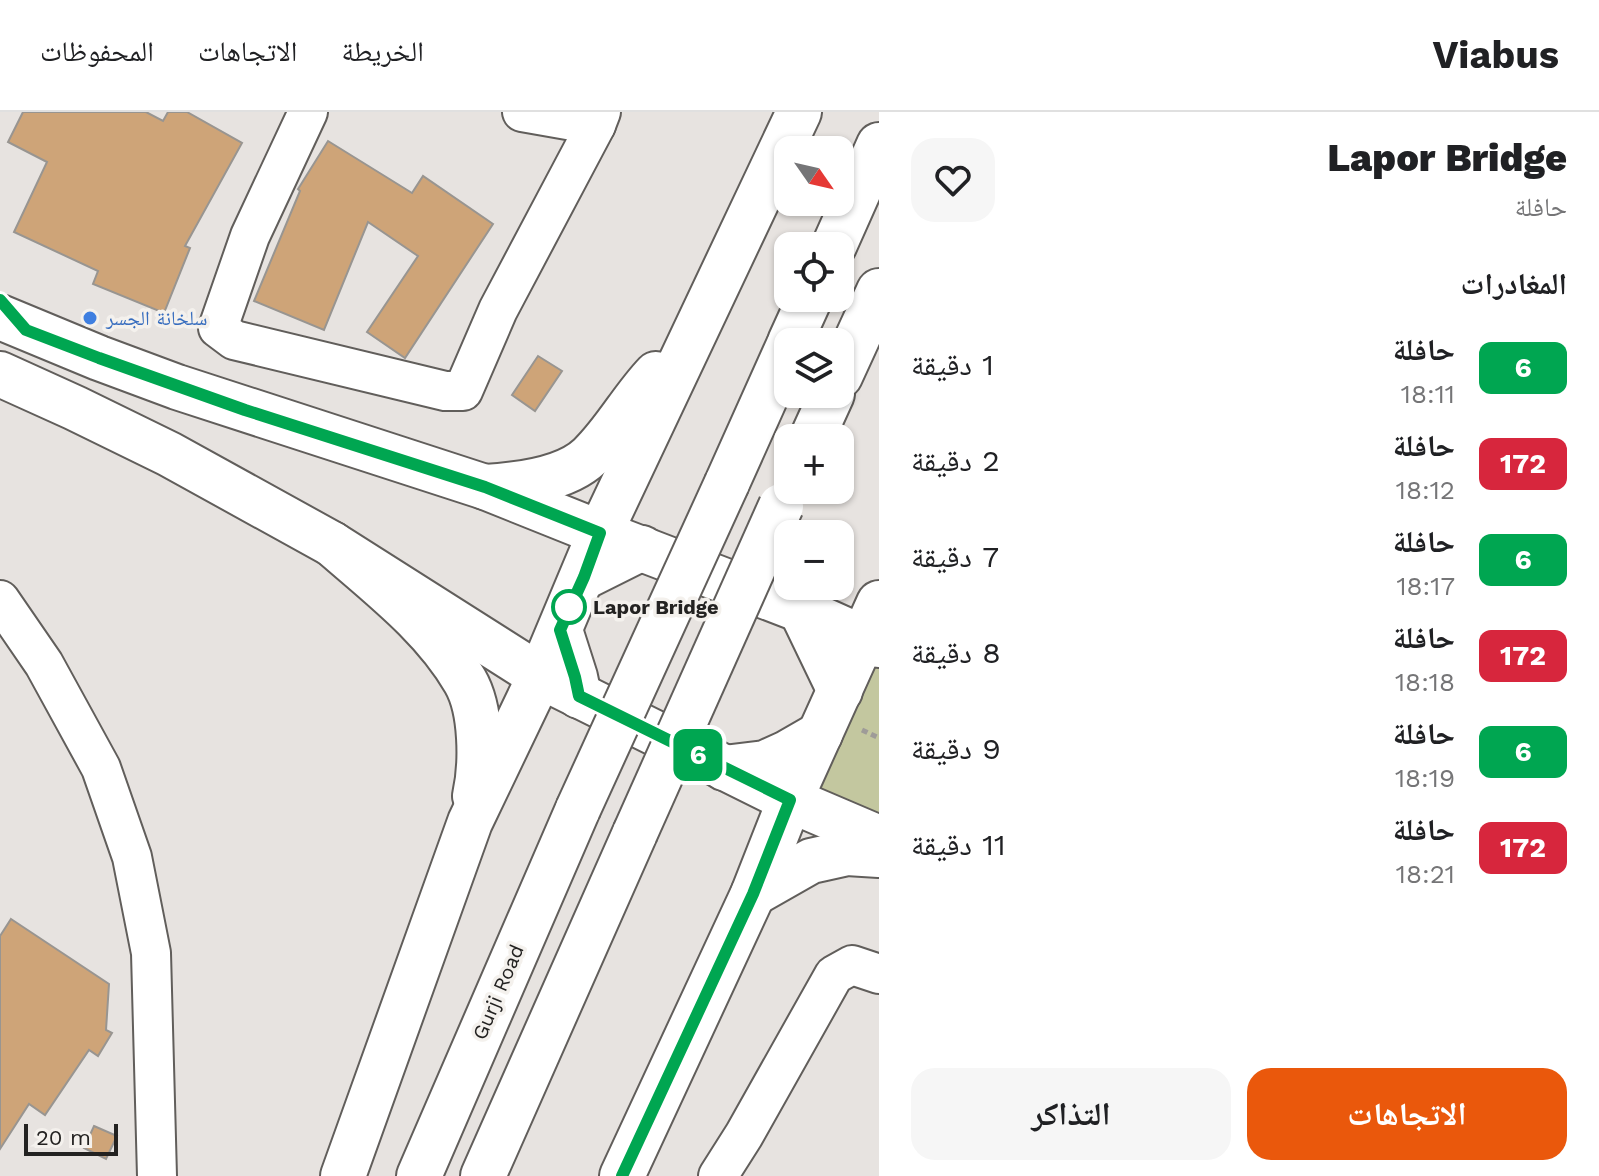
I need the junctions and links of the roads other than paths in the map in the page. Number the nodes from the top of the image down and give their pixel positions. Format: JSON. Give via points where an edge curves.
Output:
{"nodes":[{"id":1,"x":308,"y":112,"type":"edge"},
{"id":2,"x":522,"y":112,"type":"edge"},
{"id":3,"x":799,"y":112,"type":"edge"},
{"id":4,"x":598,"y":119,"type":"edge"},
{"id":5,"x":879,"y":145,"type":"edge"},
{"id":6,"x":840,"y":232,"type":"edge"},
{"id":7,"x":879,"y":291,"type":"edge"},
{"id":8,"x":9,"y":316,"type":"edge"},
{"id":9,"x":854,"y":345,"type":"edge"},
{"id":10,"x":680,"y":364,"type":"junction"},
{"id":11,"x":0,"y":374,"type":"edge"},
{"id":12,"x":774,"y":378,"type":"edge"},
{"id":13,"x":485,"y":487,"type":"junction"},
{"id":14,"x":781,"y":504,"type":"edge"},
{"id":15,"x":600,"y":533,"type":"junction"},
{"id":16,"x":332,"y":544,"type":"junction"},
{"id":17,"x":642,"y":548,"type":"junction"},
{"id":18,"x":584,"y":577,"type":"junction"},
{"id":19,"x":0,"y":600,"type":"edge"},
{"id":20,"x":801,"y":610,"type":"junction"},
{"id":21,"x":874,"y":629,"type":"edge"},
{"id":22,"x":560,"y":630,"type":"junction"},
{"id":23,"x":540,"y":676,"type":"junction"},
{"id":24,"x":840,"y":691,"type":"junction"},
{"id":25,"x":579,"y":696,"type":"junction"},
{"id":26,"x":820,"y":734,"type":"junction"},
{"id":27,"x":724,"y":768,"type":"junction"},
{"id":28,"x":790,"y":800,"type":"junction"},
{"id":29,"x":470,"y":822,"type":"junction"},
{"id":30,"x":879,"y":838,"type":"edge"},
{"id":31,"x":879,"y":855,"type":"edge"},
{"id":32,"x":753,"y":894,"type":"junction"},
{"id":33,"x":879,"y":974,"type":"edge"},
{"id":34,"x":157,"y":1176,"type":"edge"},
{"id":35,"x":343,"y":1176,"type":"edge"},
{"id":36,"x":419,"y":1176,"type":"edge"},
{"id":37,"x":483,"y":1176,"type":"edge"},
{"id":38,"x":622,"y":1176,"type":"edge"},
{"id":39,"x":718,"y":1176,"type":"edge"}],
"edges":[{"from":1,"to":4,"type":"street","via":[[250,236],[218,328],[234,340],[445,391],[463,391],[498,310]]},
{"from":2,"to":4,"type":"street"},
{"from":3,"to":10,"type":"main road"},
{"from":5,"to":6,"type":"main road"},
{"from":7,"to":9,"type":"main road"},
{"from":8,"to":13,"type":"main road","via":[[177,387]]},
{"from":10,"to":13,"type":"main road","via":[[655,374],[588,459],[521,484]]},
{"from":10,"to":15,"type":"main road"},
{"from":11,"to":16,"type":"main road","via":[[169,454]]},
{"from":12,"to":36,"type":"main road","name":"Gurji Road","bridge":true},
{"from":13,"to":15,"type":"main road"},
{"from":14,"to":37,"type":"main road","bridge":true},
{"from":15,"to":17,"type":"main road"},
{"from":15,"to":18,"type":"main road"},
{"from":16,"to":23,"type":"main road"},
{"from":16,"to":29,"type":"main road","via":[[426,628],[467,683],[475,707],[480,774]]},
{"from":17,"to":18,"type":"main road"},
{"from":17,"to":20,"type":"main road"},
{"from":18,"to":22,"type":"main road"},
{"from":19,"to":34,"type":"street","via":[[44,664],[101,768],[132,857],[151,953]]},
{"from":20,"to":21,"type":"main road"},
{"from":20,"to":24,"type":"main road"},
{"from":21,"to":24,"type":"main road"},
{"from":22,"to":23,"type":"main road"},
{"from":22,"to":25,"type":"main road"},
{"from":23,"to":25,"type":"main road"},
{"from":23,"to":29,"type":"main road"},
{"from":24,"to":26,"type":"main road"},
{"from":25,"to":27,"type":"main road"},
{"from":26,"to":27,"type":"main road","via":[[765,763]]},
{"from":26,"to":28,"type":"main road"},
{"from":27,"to":28,"type":"main road"},
{"from":28,"to":30,"type":"main road"},
{"from":28,"to":32,"type":"main road"},
{"from":29,"to":35,"type":"main road"},
{"from":31,"to":32,"type":"main road","via":[[847,853],[811,861]]},
{"from":32,"to":38,"type":"main road"},
{"from":33,"to":39,"type":"street","via":[[852,965],[834,975]]}]}
